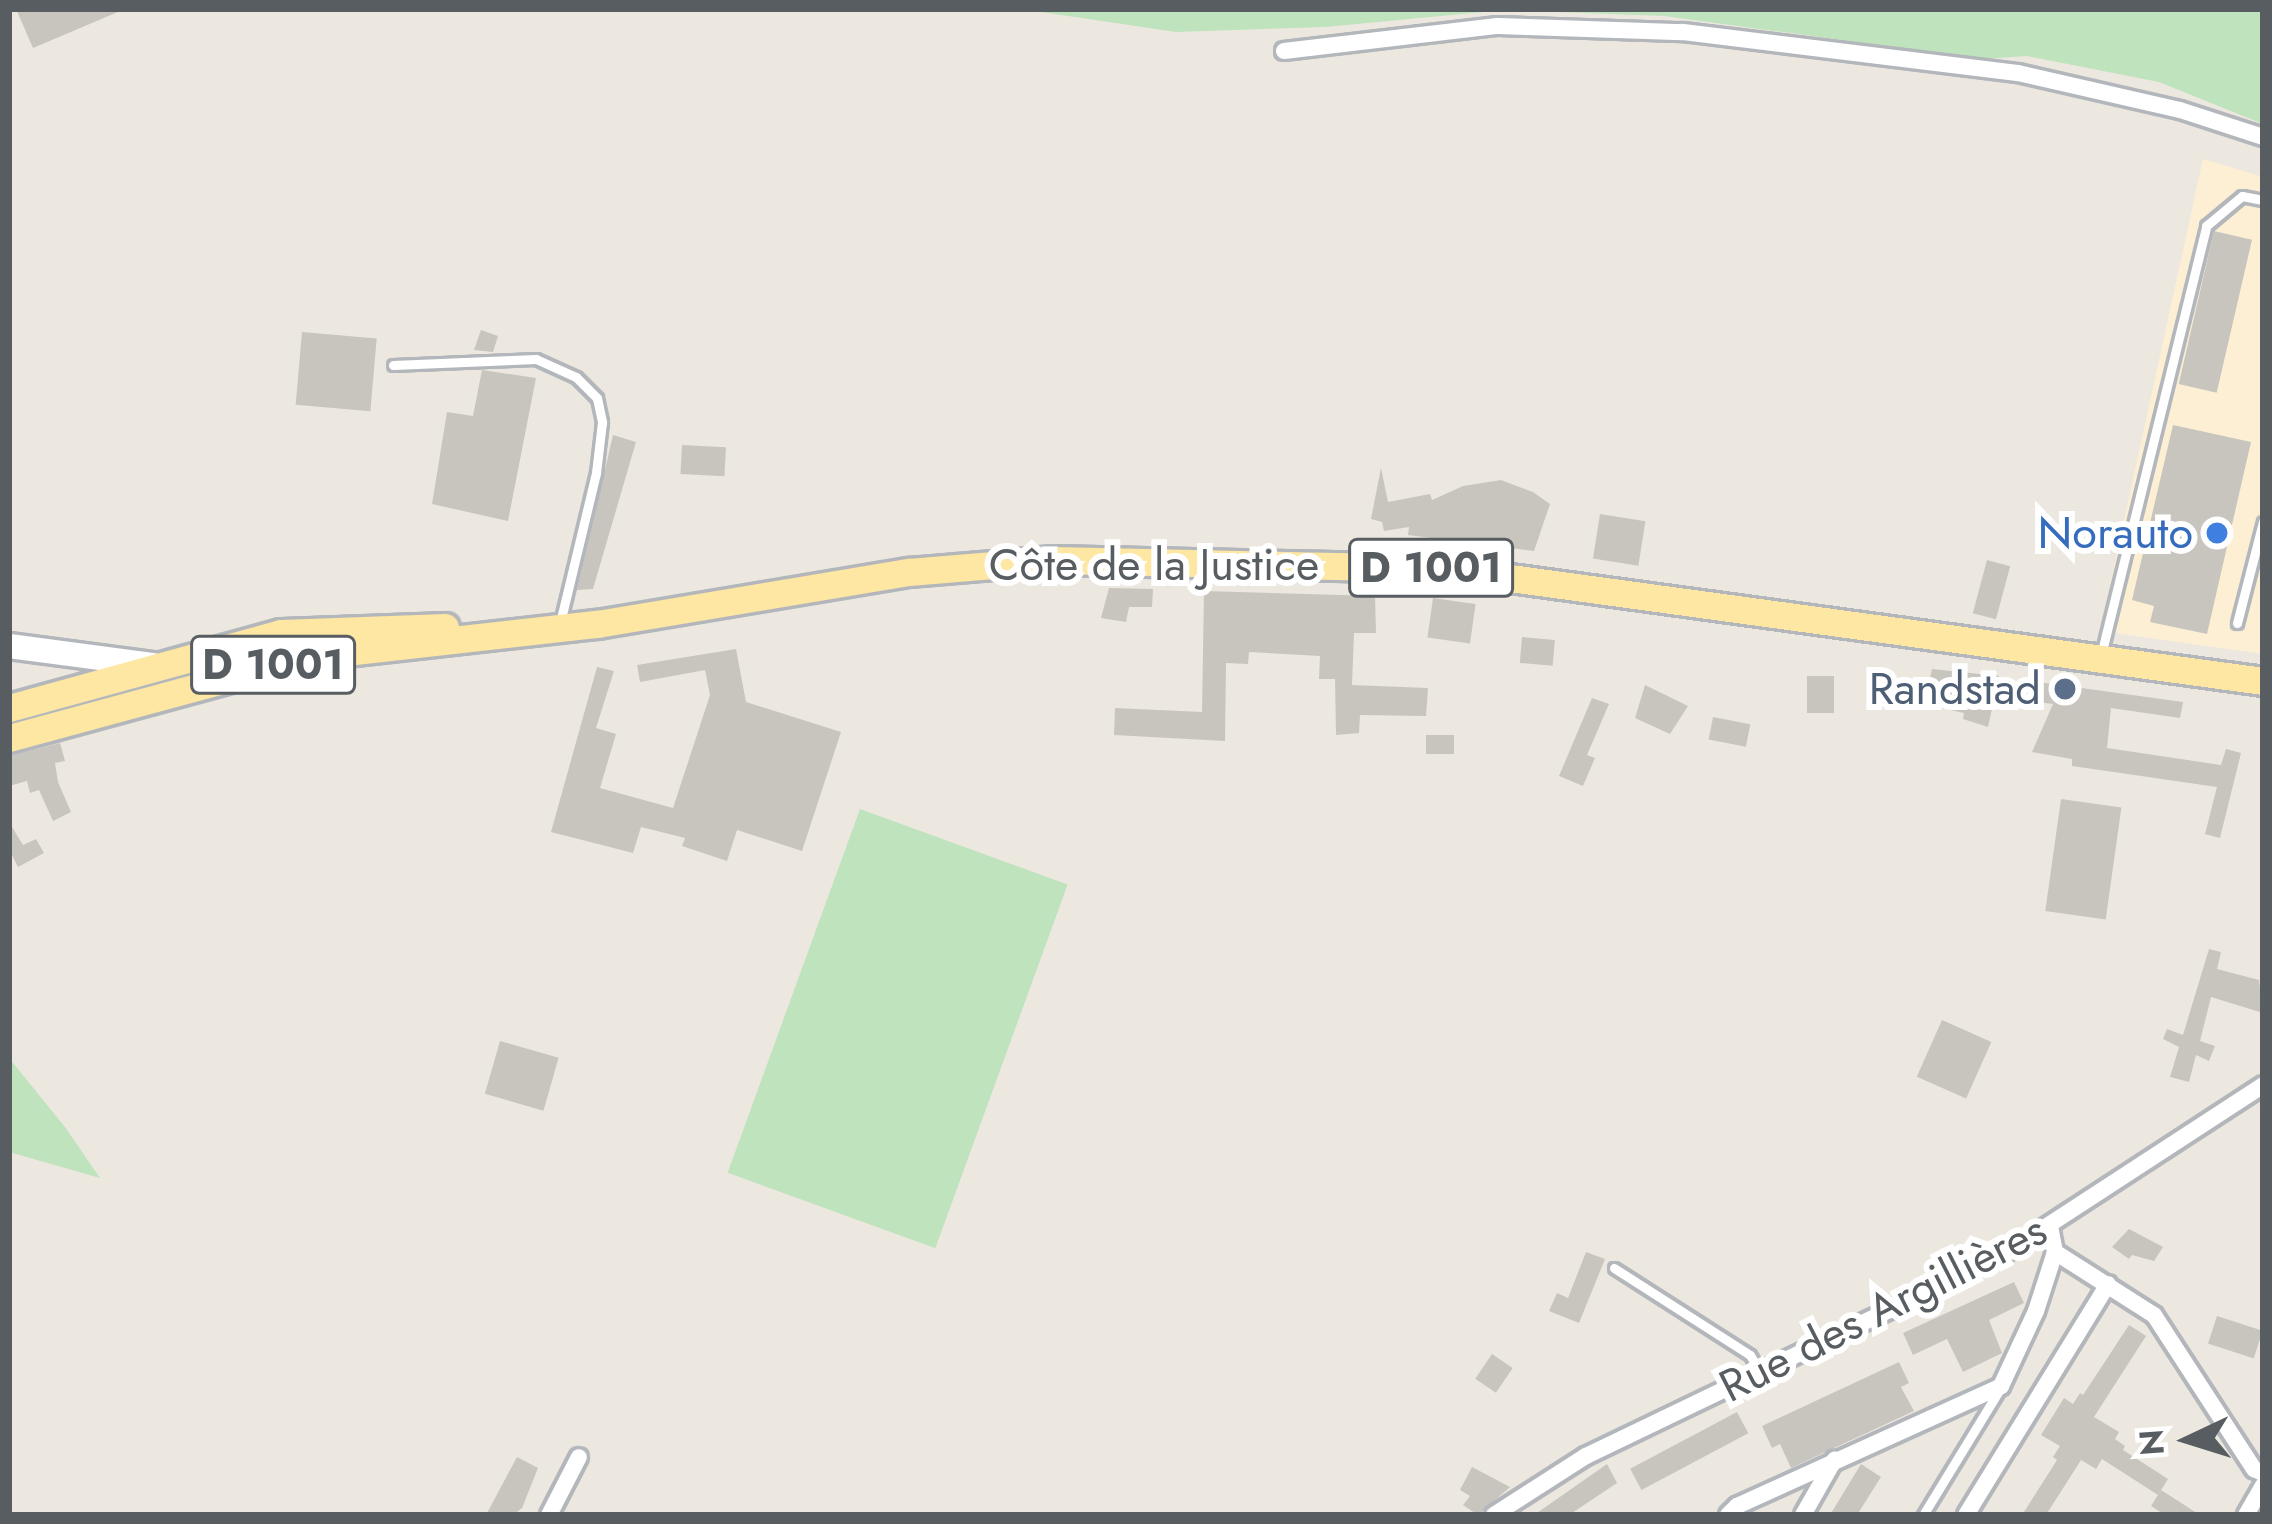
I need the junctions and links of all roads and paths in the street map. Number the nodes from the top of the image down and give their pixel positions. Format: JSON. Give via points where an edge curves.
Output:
{"nodes":[{"id":1,"x":1284,"y":50,"type":"dead end"},
{"id":2,"x":2263,"y":137,"type":"edge"},
{"id":3,"x":2263,"y":200,"type":"edge"},
{"id":4,"x":393,"y":365,"type":"dead end"},
{"id":5,"x":2263,"y":522,"type":"edge"},
{"id":6,"x":2237,"y":623,"type":"dead end"},
{"id":7,"x":552,"y":630,"type":"junction"},
{"id":8,"x":9,"y":646,"type":"edge"},
{"id":9,"x":2100,"y":658,"type":"junction"},
{"id":10,"x":156,"y":666,"type":"junction"},
{"id":11,"x":2263,"y":681,"type":"edge"},
{"id":12,"x":9,"y":708,"type":"edge"},
{"id":13,"x":9,"y":738,"type":"edge"},
{"id":14,"x":2263,"y":1085,"type":"edge"},
{"id":15,"x":2050,"y":1226,"type":"junction"},
{"id":16,"x":2055,"y":1252,"type":"junction"},
{"id":17,"x":1614,"y":1268,"type":"dead end"},
{"id":18,"x":2108,"y":1284,"type":"junction"},
{"id":19,"x":1760,"y":1372,"type":"junction"},
{"id":20,"x":2001,"y":1386,"type":"junction"},
{"id":21,"x":579,"y":1457,"type":"dead end"},
{"id":22,"x":1835,"y":1459,"type":"junction"},
{"id":23,"x":2263,"y":1473,"type":"edge"},
{"id":24,"x":2263,"y":1485,"type":"edge"},
{"id":25,"x":548,"y":1515,"type":"edge"},
{"id":26,"x":1494,"y":1515,"type":"edge"},
{"id":27,"x":1728,"y":1515,"type":"edge"},
{"id":28,"x":1803,"y":1515,"type":"edge"},
{"id":29,"x":1923,"y":1515,"type":"edge"},
{"id":30,"x":1966,"y":1515,"type":"edge"},
{"id":31,"x":2246,"y":1515,"type":"edge"}],
"edges":[{"from":1,"to":2,"type":"street","via":[[1498,26],[1683,32],[2018,73]]},
{"from":3,"to":9,"type":"lane","via":[[2242,196],[2206,226]]},
{"from":4,"to":7,"type":"lane","via":[[536,359],[576,377],[597,398],[596,473]]},
{"from":5,"to":6,"type":"lane"},
{"from":7,"to":9,"type":"main road","name":"Côte de la Justice","number":"D 1001","via":[[909,572],[1100,559],[1437,568]]},
{"from":7,"to":10,"type":"main road","name":"Côte de la Justice","number":"D 1001","via":[[304,629]]},
{"from":7,"to":13,"type":"main road","name":"Côte de la Justice","number":"D 1001","via":[[310,656]]},
{"from":8,"to":10,"type":"main road"},
{"from":9,"to":11,"type":"main road","name":"Côte de la Justice","number":"D 1001"},
{"from":10,"to":12,"type":"main road","name":"Côte de la Justice","number":"D 1001"},
{"from":14,"to":15,"type":"street","name":"Rue des Argillières"},
{"from":15,"to":16,"type":"street"},
{"from":15,"to":19,"type":"street","name":"Rue des Argillières"},
{"from":16,"to":18,"type":"street"},
{"from":16,"to":20,"type":"street"},
{"from":17,"to":19,"type":"lane","via":[[1750,1355]]},
{"from":18,"to":23,"type":"street","via":[[2154,1315]]},
{"from":18,"to":30,"type":"street"},
{"from":19,"to":26,"type":"street","name":"Rue des Argillières","via":[[1565,1467]]},
{"from":20,"to":22,"type":"street"},
{"from":20,"to":29,"type":"lane"},
{"from":21,"to":25,"type":"street"},
{"from":22,"to":27,"type":"street"},
{"from":22,"to":28,"type":"street"},
{"from":24,"to":31,"type":"street"}]}
